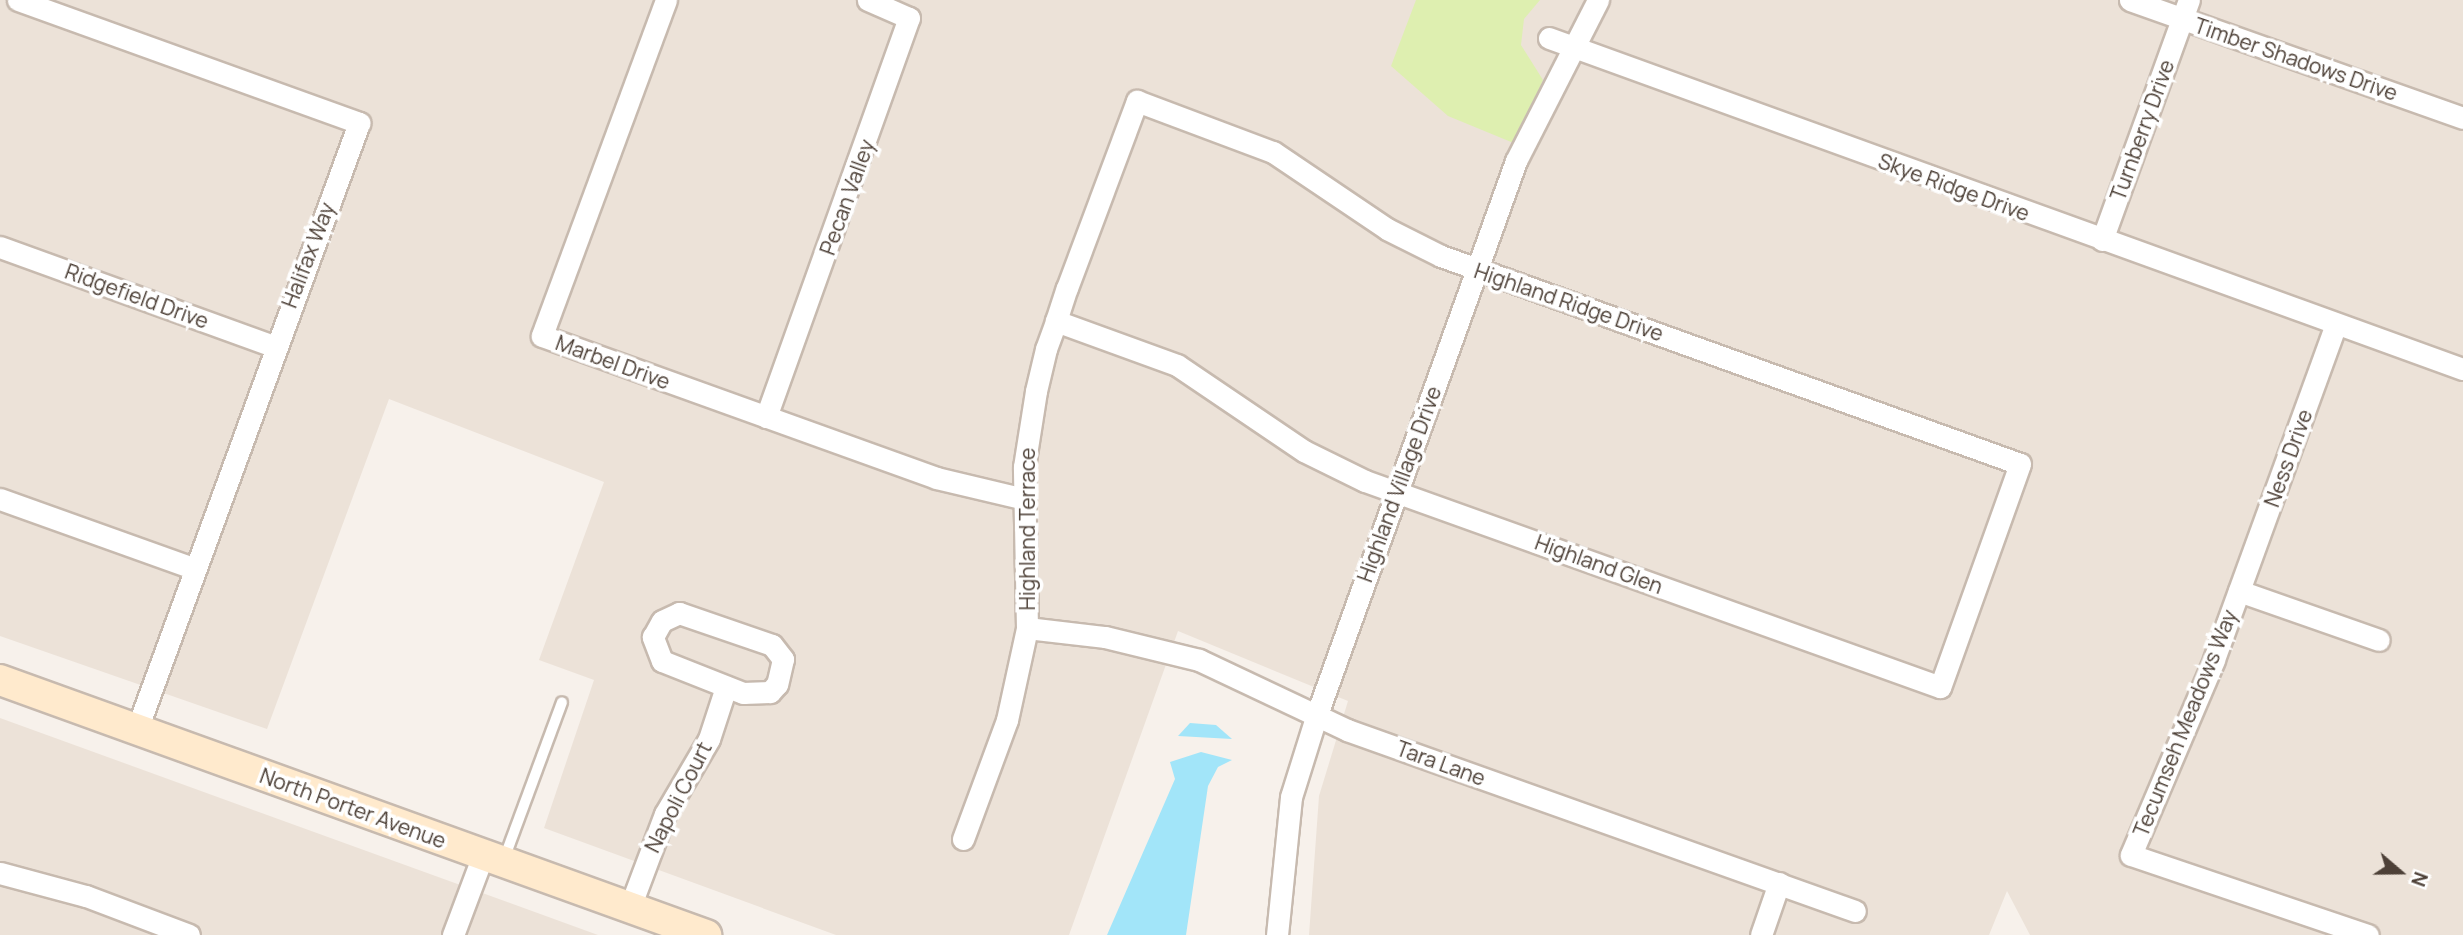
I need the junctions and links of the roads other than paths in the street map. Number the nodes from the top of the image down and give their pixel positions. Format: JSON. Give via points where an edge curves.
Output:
{"nodes":[{"id":1,"x":18,"y":0,"type":"edge"},
{"id":2,"x":666,"y":0,"type":"edge"},
{"id":3,"x":868,"y":0,"type":"edge"},
{"id":4,"x":1598,"y":0,"type":"edge"},
{"id":5,"x":2130,"y":0,"type":"edge"},
{"id":6,"x":2185,"y":9,"type":"edge"},
{"id":7,"x":1549,"y":38,"type":"dead end"},
{"id":8,"x":1574,"y":48,"type":"junction"},
{"id":9,"x":1137,"y":102,"type":"joint"},
{"id":10,"x":2463,"y":118,"type":"edge"},
{"id":11,"x":2102,"y":240,"type":"junction"},
{"id":12,"x":0,"y":247,"type":"edge"},
{"id":13,"x":1477,"y":269,"type":"junction"},
{"id":14,"x":1056,"y":321,"type":"junction"},
{"id":15,"x":2336,"y":324,"type":"junction"},
{"id":16,"x":273,"y":346,"type":"junction"},
{"id":17,"x":2463,"y":369,"type":"edge"},
{"id":18,"x":766,"y":417,"type":"junction"},
{"id":19,"x":2020,"y":464,"type":"joint"},
{"id":20,"x":1396,"y":492,"type":"junction"},
{"id":21,"x":0,"y":499,"type":"edge"},
{"id":22,"x":1025,"y":499,"type":"junction"},
{"id":23,"x":193,"y":568,"type":"junction"},
{"id":24,"x":2239,"y":591,"type":"junction"},
{"id":25,"x":1027,"y":628,"type":"junction"},
{"id":26,"x":2379,"y":640,"type":"dead end"},
{"id":27,"x":0,"y":680,"type":"edge"},
{"id":28,"x":726,"y":687,"type":"junction"},
{"id":29,"x":562,"y":702,"type":"dead end"},
{"id":30,"x":1316,"y":717,"type":"junction"},
{"id":31,"x":137,"y":729,"type":"junction"},
{"id":32,"x":963,"y":839,"type":"dead end"},
{"id":33,"x":493,"y":858,"type":"junction"},
{"id":34,"x":0,"y":873,"type":"edge"},
{"id":35,"x":1779,"y":883,"type":"junction"},
{"id":36,"x":630,"y":907,"type":"junction"},
{"id":37,"x":1855,"y":911,"type":"dead end"},
{"id":38,"x":189,"y":935,"type":"edge"},
{"id":39,"x":453,"y":935,"type":"edge"},
{"id":40,"x":706,"y":935,"type":"edge"},
{"id":41,"x":1278,"y":935,"type":"edge"},
{"id":42,"x":1760,"y":935,"type":"edge"},
{"id":43,"x":2368,"y":935,"type":"edge"}],
"edges":[{"from":1,"to":16,"type":"street","name":"Halifax Way","via":[[359,122]]},
{"from":2,"to":18,"type":"street","name":"Marbel Drive","via":[[542,336]]},
{"from":3,"to":18,"type":"street","name":"Pecan Valley","via":[[909,18]]},
{"from":4,"to":8,"type":"street","name":"Highland Village Drive"},
{"from":5,"to":6,"type":"street","name":"Timber Shadows Drive"},
{"from":6,"to":10,"type":"street","name":"Timber Shadows Drive"},
{"from":6,"to":11,"type":"street","name":"Turnberry Drive"},
{"from":7,"to":8,"type":"street"},
{"from":8,"to":11,"type":"street","name":"Skye Ridge Drive"},
{"from":8,"to":13,"type":"street","name":"Highland Village Drive","via":[[1526,137]]},
{"from":9,"to":13,"type":"street","name":"Highland Ridge Drive","via":[[1273,152],[1387,229]]},
{"from":9,"to":14,"type":"street","name":"Highland Terrace"},
{"from":11,"to":15,"type":"street","name":"Skye Ridge Drive"},
{"from":12,"to":16,"type":"street","name":"Ridgefield Drive"},
{"from":13,"to":19,"type":"street","name":"Highland Ridge Drive"},
{"from":13,"to":20,"type":"street","name":"Highland Village Drive"},
{"from":14,"to":20,"type":"street","name":"Highland Glen","via":[[1177,365],[1304,451]]},
{"from":14,"to":22,"type":"street","name":"Highland Terrace","via":[[1028,426]]},
{"from":15,"to":17,"type":"street","name":"Skye Ridge Drive"},
{"from":15,"to":24,"type":"street","name":"Ness Drive"},
{"from":16,"to":23,"type":"street","name":"Halifax Way"},
{"from":18,"to":22,"type":"street","name":"Marbel Drive","via":[[970,489]]},
{"from":19,"to":20,"type":"street","name":"Highland Glen","via":[[1940,687]]},
{"from":20,"to":30,"type":"street","name":"Highland Village Drive"},
{"from":21,"to":23,"type":"street"},
{"from":22,"to":25,"type":"street","name":"Highland Terrace"},
{"from":23,"to":31,"type":"street","name":"Halifax Way"},
{"from":24,"to":26,"type":"street"},
{"from":24,"to":43,"type":"street","name":"Tecumseh Meadows Way","via":[[2130,855]]},
{"from":25,"to":30,"type":"street","name":"Tara Lane","via":[[1105,637],[1199,660]]},
{"from":25,"to":32,"type":"street","name":"Highland Terrace","via":[[1007,720]]},
{"from":27,"to":31,"type":"main road","name":"North Porter Avenue"},
{"from":28,"to":28,"type":"street","via":[[770,692],[784,668],[780,652],[691,614],[662,621],[653,637],[655,656]]},
{"from":28,"to":36,"type":"street","name":"Napoli Court","via":[[709,739],[665,814]]},
{"from":29,"to":33,"type":"lane"},
{"from":30,"to":35,"type":"street","name":"Tara Lane"},
{"from":30,"to":41,"type":"street","name":"Highland Village Drive","via":[[1292,797]]},
{"from":31,"to":33,"type":"main road","name":"North Porter Avenue"},
{"from":33,"to":36,"type":"main road","name":"North Porter Avenue"},
{"from":33,"to":39,"type":"street"},
{"from":34,"to":38,"type":"street","via":[[86,896]]},
{"from":35,"to":37,"type":"street","name":"Tara Lane"},
{"from":35,"to":42,"type":"street"},
{"from":36,"to":40,"type":"main road","name":"North Porter Avenue"}]}
